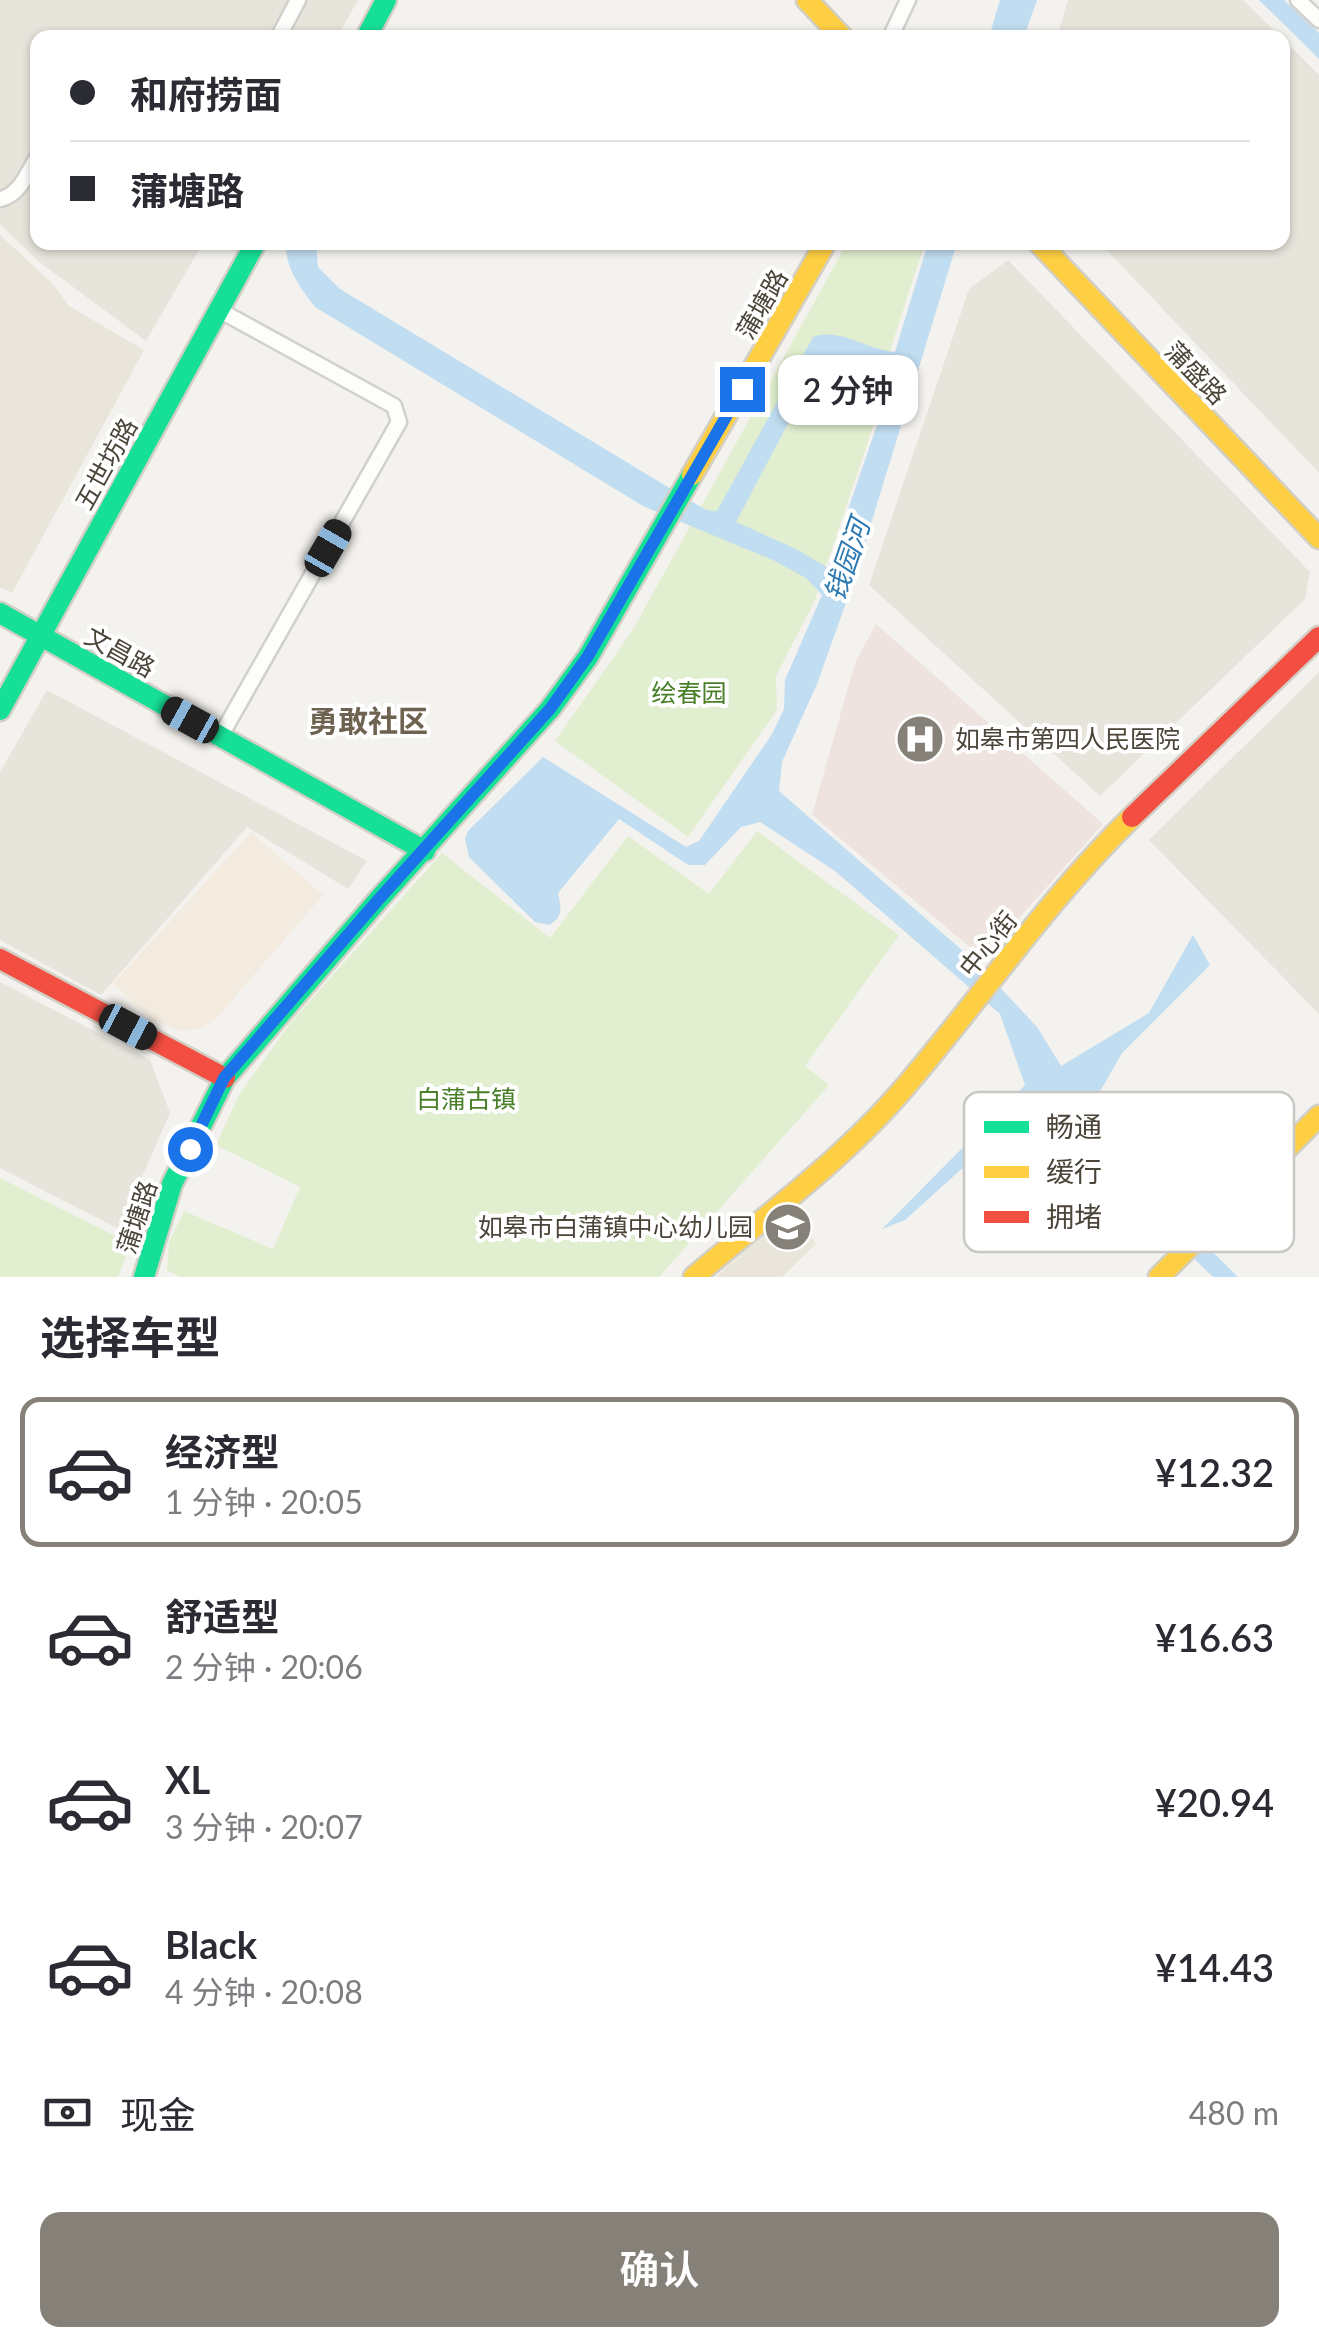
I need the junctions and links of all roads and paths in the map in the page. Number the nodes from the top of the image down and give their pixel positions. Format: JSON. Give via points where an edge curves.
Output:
{"nodes":[{"id":1,"x":298,"y":0,"type":"edge"},
{"id":2,"x":386,"y":0,"type":"edge"},
{"id":3,"x":807,"y":0,"type":"edge"},
{"id":4,"x":820,"y":0,"type":"edge"},
{"id":5,"x":908,"y":0,"type":"edge"},
{"id":6,"x":1298,"y":0,"type":"edge"},
{"id":7,"x":1319,"y":20,"type":"edge"},
{"id":8,"x":282,"y":30,"type":"edge"},
{"id":9,"x":370,"y":30,"type":"edge"},
{"id":10,"x":835,"y":30,"type":"edge"},
{"id":11,"x":848,"y":30,"type":"edge"},
{"id":12,"x":894,"y":30,"type":"edge"},
{"id":13,"x":30,"y":169,"type":"edge"},
{"id":14,"x":0,"y":199,"type":"edge"},
{"id":15,"x":252,"y":250,"type":"edge"},
{"id":16,"x":821,"y":250,"type":"edge"},
{"id":17,"x":1046,"y":250,"type":"edge"},
{"id":18,"x":1061,"y":250,"type":"edge"},
{"id":19,"x":220,"y":310,"type":"junction"},
{"id":20,"x":1319,"y":520,"type":"edge"},
{"id":21,"x":1319,"y":538,"type":"edge"},
{"id":22,"x":0,"y":613,"type":"edge"},
{"id":23,"x":39,"y":636,"type":"junction"},
{"id":24,"x":1319,"y":637,"type":"edge"},
{"id":25,"x":0,"y":710,"type":"edge"},
{"id":26,"x":220,"y":737,"type":"junction"},
{"id":27,"x":425,"y":850,"type":"junction"},
{"id":28,"x":0,"y":959,"type":"edge"},
{"id":29,"x":224,"y":1078,"type":"junction"},
{"id":30,"x":1319,"y":1116,"type":"edge"},
{"id":31,"x":1294,"y":1141,"type":"edge"},
{"id":32,"x":1183,"y":1252,"type":"edge"},
{"id":33,"x":144,"y":1277,"type":"edge"},
{"id":34,"x":694,"y":1277,"type":"edge"},
{"id":35,"x":1159,"y":1277,"type":"edge"}],
"edges":[{"from":1,"to":8,"type":"street"},
{"from":2,"to":9,"type":"street"},
{"from":3,"to":10,"type":"street"},
{"from":4,"to":11,"type":"street"},
{"from":5,"to":12,"type":"street"},
{"from":6,"to":7,"type":"street"},
{"from":13,"to":14,"type":"street","via":[[17,190]]},
{"from":15,"to":19,"type":"street","name":"五世坊路"},
{"from":16,"to":27,"type":"street","name":"蒲塘路","via":[[588,656],[550,709]]},
{"from":17,"to":21,"type":"street","name":"蒲盛路"},
{"from":18,"to":20,"type":"street","name":"蒲盛路"},
{"from":19,"to":23,"type":"street","name":"五世坊路"},
{"from":19,"to":26,"type":"street","via":[[394,406],[399,422]]},
{"from":22,"to":23,"type":"street","name":"文昌路"},
{"from":23,"to":25,"type":"street","name":"五世坊路"},
{"from":23,"to":26,"type":"street","name":"文昌路"},
{"from":24,"to":34,"type":"street","name":"中心街","via":[[1122,827],[903,1090]]},
{"from":26,"to":27,"type":"street","name":"文昌路"},
{"from":27,"to":29,"type":"street","name":"蒲塘路"},
{"from":28,"to":29,"type":"street"},
{"from":29,"to":33,"type":"street","name":"蒲塘路","via":[[172,1184]]},
{"from":30,"to":31,"type":"street"},
{"from":32,"to":35,"type":"street"}]}
